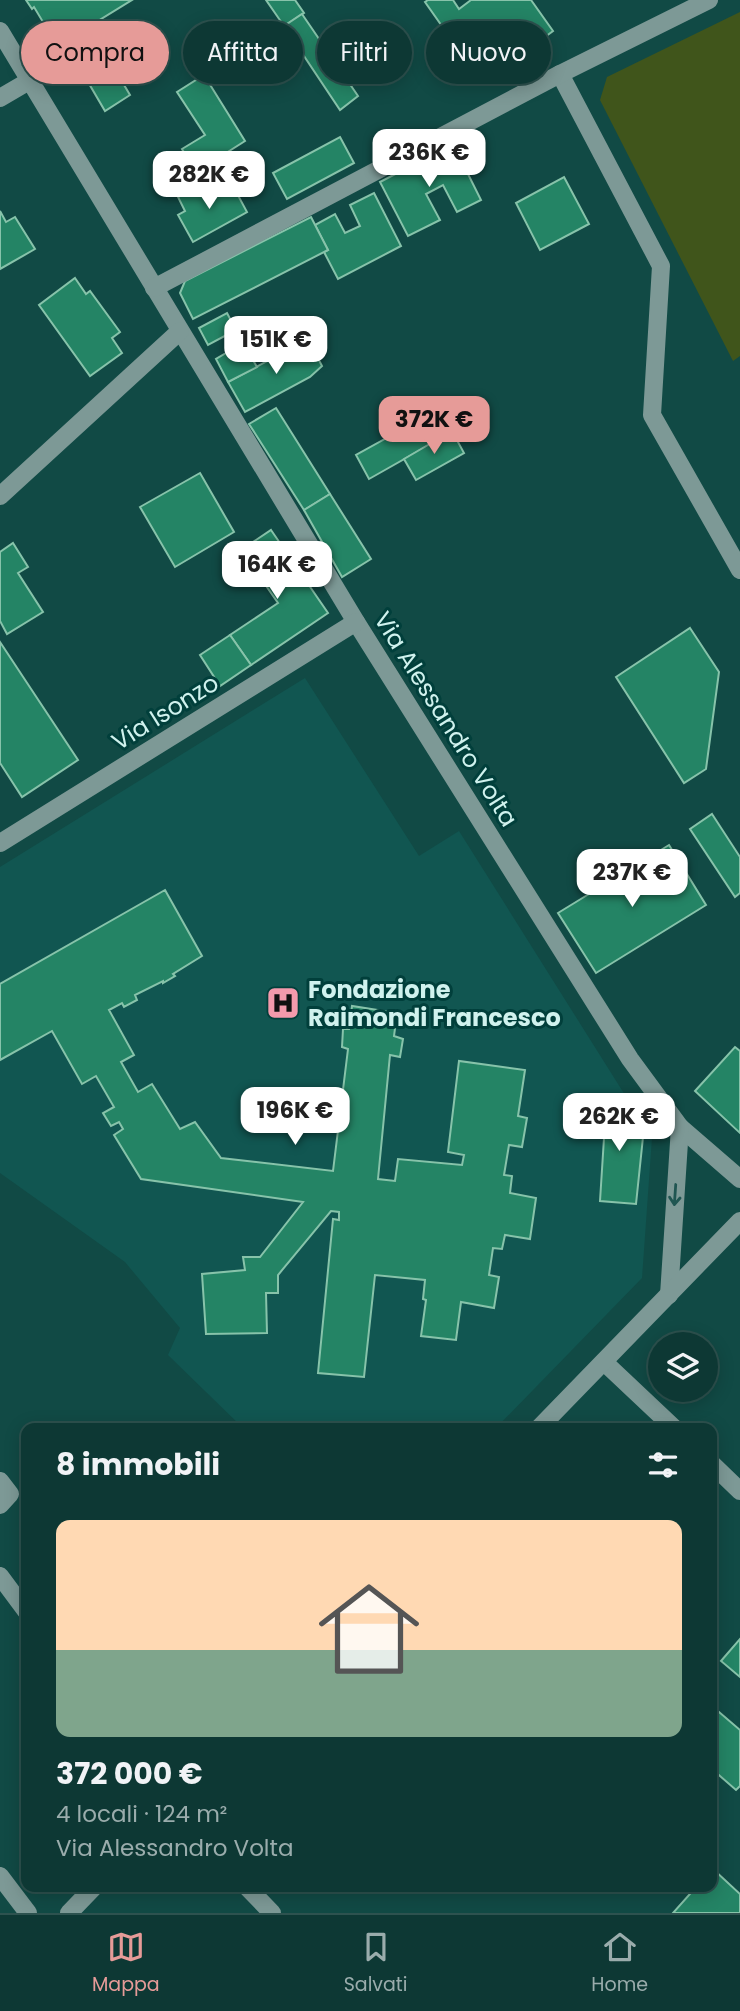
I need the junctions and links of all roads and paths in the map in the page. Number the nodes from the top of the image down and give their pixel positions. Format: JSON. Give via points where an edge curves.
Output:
{"nodes":[{"id":1,"x":709,"y":0,"type":"edge"},
{"id":2,"x":0,"y":31,"type":"edge"},
{"id":3,"x":21,"y":66,"type":"edge"},
{"id":4,"x":560,"y":74,"type":"junction"},
{"id":5,"x":23,"y":84,"type":"edge"},
{"id":6,"x":31,"y":84,"type":"edge"},
{"id":7,"x":0,"y":98,"type":"edge"},
{"id":8,"x":154,"y":288,"type":"junction"},
{"id":9,"x":180,"y":331,"type":"junction"},
{"id":10,"x":0,"y":496,"type":"edge"},
{"id":11,"x":740,"y":570,"type":"edge"},
{"id":12,"x":356,"y":622,"type":"junction"},
{"id":13,"x":0,"y":843,"type":"edge"},
{"id":14,"x":680,"y":1127,"type":"junction"},
{"id":15,"x":740,"y":1179,"type":"edge"},
{"id":16,"x":740,"y":1221,"type":"edge"},
{"id":17,"x":669,"y":1295,"type":"junction"},
{"id":18,"x":604,"y":1362,"type":"junction"},
{"id":19,"x":544,"y":1423,"type":"edge"},
{"id":20,"x":669,"y":1423,"type":"edge"},
{"id":21,"x":717,"y":1469,"type":"edge"},
{"id":22,"x":0,"y":1481,"type":"edge"},
{"id":23,"x":740,"y":1491,"type":"edge"},
{"id":24,"x":0,"y":1505,"type":"edge"},
{"id":25,"x":0,"y":1576,"type":"edge"},
{"id":26,"x":21,"y":1604,"type":"edge"},
{"id":27,"x":0,"y":1876,"type":"edge"},
{"id":28,"x":89,"y":1892,"type":"edge"},
{"id":29,"x":252,"y":1892,"type":"edge"},
{"id":30,"x":28,"y":1913,"type":"edge"},
{"id":31,"x":69,"y":1913,"type":"edge"},
{"id":32,"x":272,"y":1913,"type":"edge"}],
"edges":[{"from":1,"to":4,"type":"street"},
{"from":2,"to":3,"type":"street","name":"Via Alessandro Volta"},
{"from":4,"to":8,"type":"street"},
{"from":4,"to":11,"type":"street","via":[[661,266],[652,415]]},
{"from":5,"to":7,"type":"street"},
{"from":6,"to":8,"type":"street","name":"Via Alessandro Volta"},
{"from":8,"to":9,"type":"street","name":"Via Alessandro Volta"},
{"from":9,"to":10,"type":"street"},
{"from":9,"to":12,"type":"street","name":"Via Alessandro Volta"},
{"from":12,"to":13,"type":"street","name":"Via Isonzo"},
{"from":12,"to":14,"type":"street","name":"Via Alessandro Volta","via":[[630,1059]]},
{"from":14,"to":15,"type":"street","name":"Via Alessandro Volta"},
{"from":14,"to":17,"type":"street","one_way":true},
{"from":16,"to":17,"type":"street"},
{"from":17,"to":18,"type":"street"},
{"from":18,"to":19,"type":"street"},
{"from":18,"to":20,"type":"street"},
{"from":21,"to":23,"type":"street"},
{"from":22,"to":24,"type":"street","via":[[10,1494]]},
{"from":25,"to":26,"type":"street"},
{"from":27,"to":30,"type":"street"},
{"from":28,"to":31,"type":"street"},
{"from":29,"to":32,"type":"street"}]}
